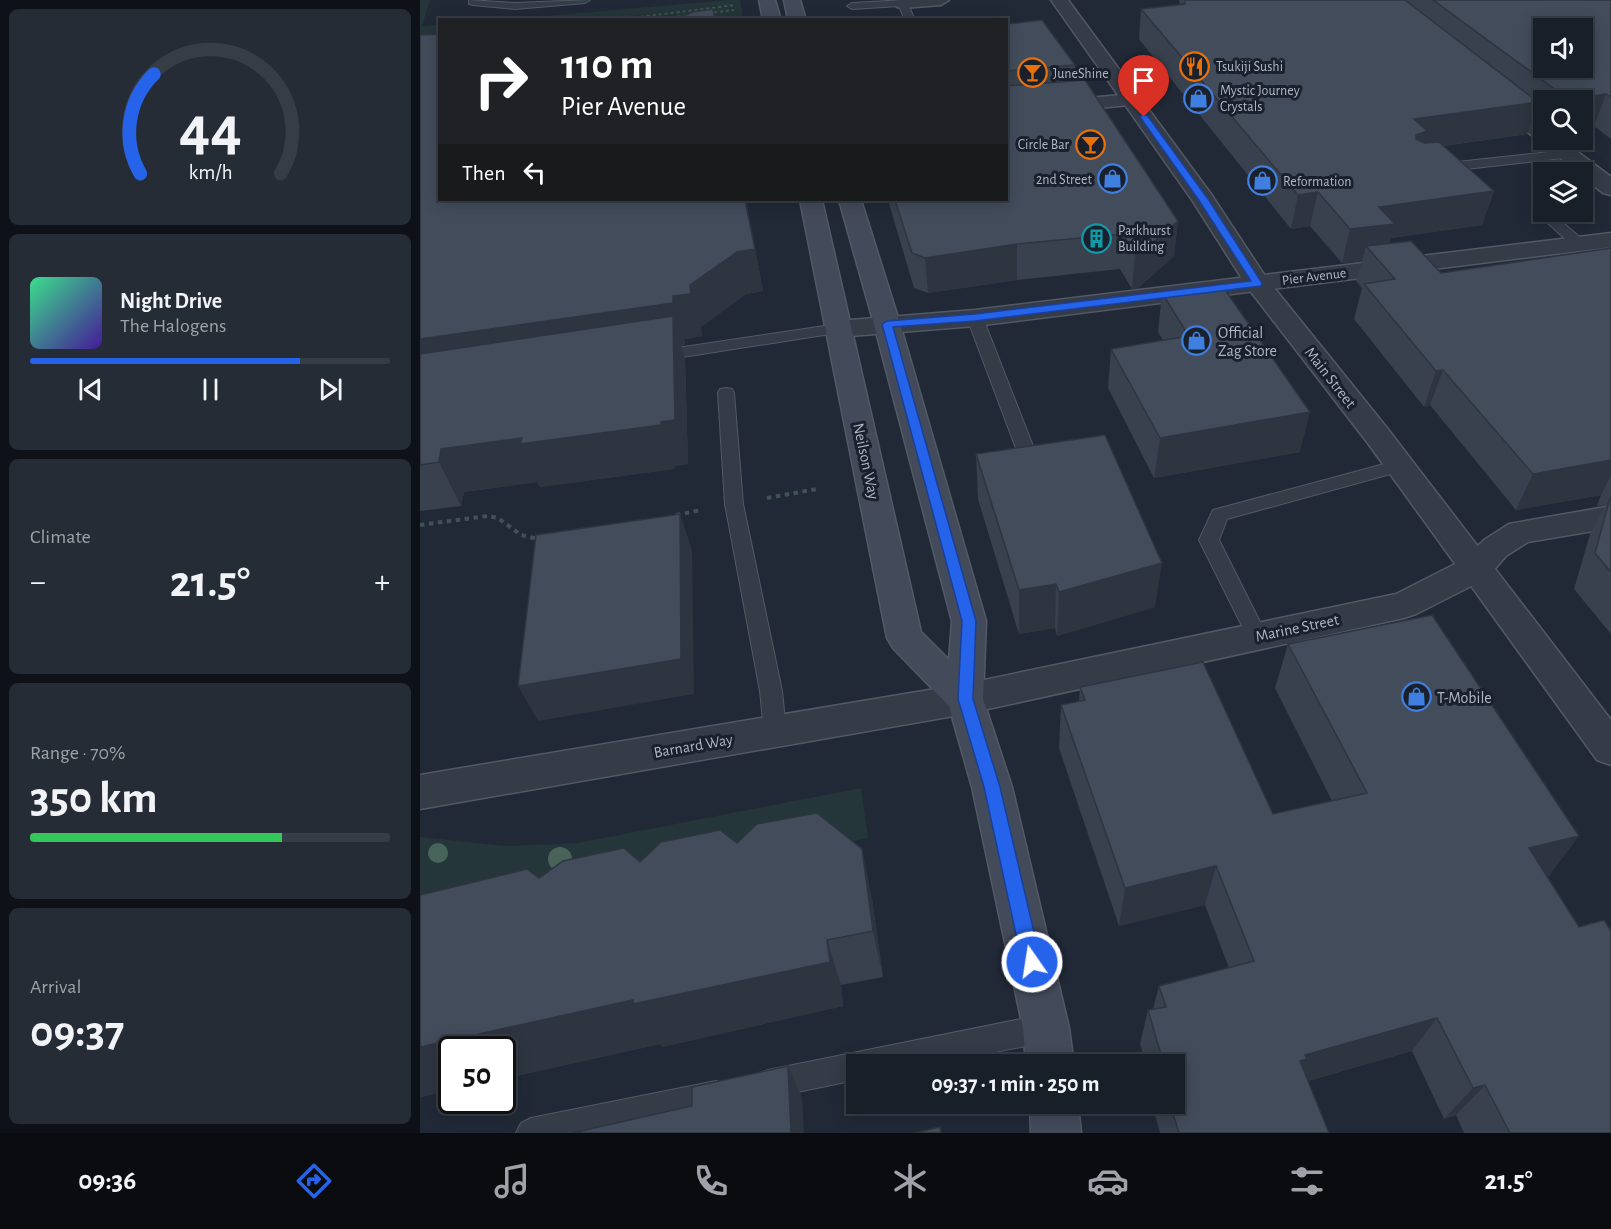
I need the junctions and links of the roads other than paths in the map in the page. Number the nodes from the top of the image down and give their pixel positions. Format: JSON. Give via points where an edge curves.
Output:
{"nodes":[{"id":1,"x":585,"y":0,"type":"edge"},
{"id":2,"x":767,"y":0,"type":"edge"},
{"id":3,"x":792,"y":0,"type":"edge"},
{"id":4,"x":941,"y":0,"type":"edge"},
{"id":5,"x":1059,"y":0,"type":"edge"},
{"id":6,"x":473,"y":2,"type":"dead end"},
{"id":7,"x":902,"y":2,"type":"edge"},
{"id":8,"x":850,"y":3,"type":"edge"},
{"id":9,"x":772,"y":18,"type":"edge"},
{"id":10,"x":796,"y":18,"type":"edge"},
{"id":11,"x":855,"y":18,"type":"edge"},
{"id":12,"x":909,"y":18,"type":"edge"},
{"id":13,"x":1481,"y":85,"type":"edge"},
{"id":14,"x":1133,"y":100,"type":"junction"},
{"id":15,"x":1008,"y":111,"type":"edge"},
{"id":16,"x":1533,"y":126,"type":"edge"},
{"id":17,"x":1563,"y":150,"type":"edge"},
{"id":18,"x":1568,"y":154,"type":"junction"},
{"id":19,"x":1426,"y":169,"type":"edge"},
{"id":20,"x":1611,"y":188,"type":"edge"},
{"id":21,"x":811,"y":201,"type":"edge"},
{"id":22,"x":850,"y":201,"type":"edge"},
{"id":23,"x":1554,"y":222,"type":"edge"},
{"id":24,"x":1611,"y":240,"type":"edge"},
{"id":25,"x":1579,"y":244,"type":"junction"},
{"id":26,"x":1257,"y":283,"type":"junction"},
{"id":27,"x":975,"y":318,"type":"junction"},
{"id":28,"x":887,"y":324,"type":"junction"},
{"id":29,"x":838,"y":329,"type":"junction"},
{"id":30,"x":641,"y":358,"type":"edge"},
{"id":31,"x":726,"y":393,"type":"dead end"},
{"id":32,"x":1029,"y":459,"type":"edge"},
{"id":33,"x":1400,"y":466,"type":"junction"},
{"id":34,"x":1611,"y":517,"type":"edge"},
{"id":35,"x":1475,"y":568,"type":"junction"},
{"id":36,"x":1257,"y":636,"type":"junction"},
{"id":37,"x":965,"y":699,"type":"junction"},
{"id":38,"x":775,"y":731,"type":"junction"},
{"id":39,"x":1611,"y":749,"type":"edge"},
{"id":40,"x":420,"y":792,"type":"edge"},
{"id":41,"x":1048,"y":1046,"type":"edge"},
{"id":42,"x":968,"y":1054,"type":"edge"},
{"id":43,"x":846,"y":1067,"type":"edge"},
{"id":44,"x":1055,"y":1114,"type":"edge"},
{"id":45,"x":531,"y":1133,"type":"edge"},
{"id":46,"x":1056,"y":1133,"type":"edge"}],
"edges":[{"from":1,"to":6,"type":"lane","via":[[515,6]]},
{"from":2,"to":9,"type":"main road"},
{"from":3,"to":10,"type":"main road"},
{"from":4,"to":7,"type":"street"},
{"from":5,"to":14,"type":"street","name":"Main Street"},
{"from":7,"to":8,"type":"lane"},
{"from":7,"to":12,"type":"lane"},
{"from":8,"to":11,"type":"lane"},
{"from":13,"to":16,"type":"street"},
{"from":14,"to":15,"type":"street"},
{"from":14,"to":26,"type":"street","name":"Main Street"},
{"from":17,"to":18,"type":"street"},
{"from":18,"to":19,"type":"lane"},
{"from":18,"to":20,"type":"street"},
{"from":21,"to":29,"type":"main road","name":"Neilson Way"},
{"from":22,"to":28,"type":"main road","name":"Neilson Way"},
{"from":23,"to":25,"type":"lane"},
{"from":24,"to":25,"type":"street","name":"Pier Avenue"},
{"from":25,"to":26,"type":"street","name":"Pier Avenue"},
{"from":26,"to":27,"type":"street","name":"Pier Avenue"},
{"from":26,"to":33,"type":"street","name":"Main Street"},
{"from":27,"to":28,"type":"street","name":"Pier Avenue"},
{"from":27,"to":32,"type":"lane"},
{"from":28,"to":29,"type":"street","name":"Pier Avenue"},
{"from":28,"to":37,"type":"main road","name":"Neilson Way","via":[[969,621]]},
{"from":29,"to":30,"type":"lane"},
{"from":29,"to":37,"type":"main road","name":"Neilson Way","via":[[905,638]]},
{"from":31,"to":38,"type":"lane","via":[[734,504],[771,691]]},
{"from":33,"to":35,"type":"street","name":"Main Street"},
{"from":33,"to":36,"type":"lane","via":[[1220,515],[1209,540]]},
{"from":34,"to":35,"type":"street","name":"Marine Street","via":[[1520,532],[1495,548]]},
{"from":35,"to":36,"type":"street","name":"Marine Street","via":[[1404,605]]},
{"from":35,"to":39,"type":"street","name":"Main Street"},
{"from":36,"to":37,"type":"street","name":"Marine Street"},
{"from":37,"to":38,"type":"street","name":"Barnard Way"},
{"from":37,"to":41,"type":"main road","name":"Neilson Way","via":[[992,787]]},
{"from":38,"to":40,"type":"street","name":"Barnard Way"},
{"from":41,"to":42,"type":"lane"},
{"from":43,"to":45,"type":"lane"},
{"from":44,"to":46,"type":"main road"}]}
